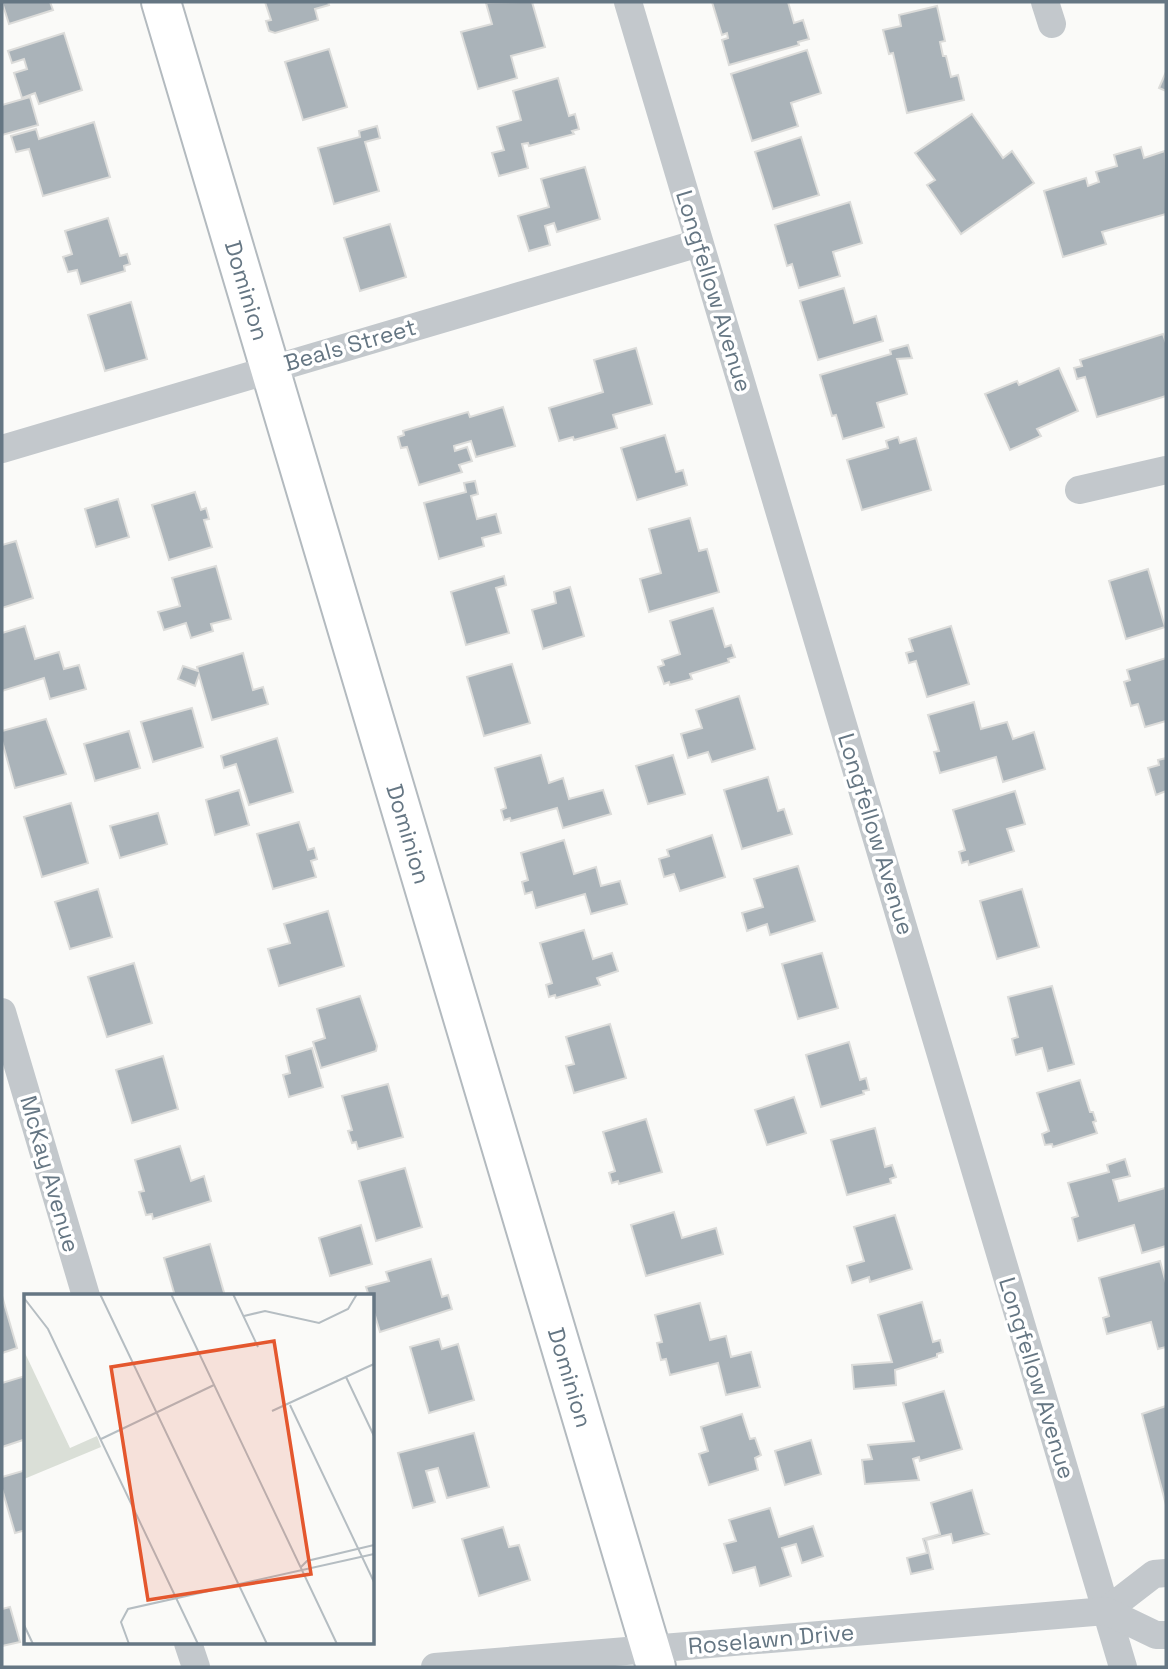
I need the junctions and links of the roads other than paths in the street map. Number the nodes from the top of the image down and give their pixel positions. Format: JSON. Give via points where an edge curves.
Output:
{"nodes":[{"id":1,"x":161,"y":2,"type":"edge"},
{"id":2,"x":628,"y":2,"type":"edge"},
{"id":3,"x":699,"y":243,"type":"junction"},
{"id":4,"x":270,"y":369,"type":"junction"},
{"id":5,"x":2,"y":449,"type":"edge"},
{"id":6,"x":1166,"y":470,"type":"edge"},
{"id":7,"x":1079,"y":490,"type":"dead end"},
{"id":8,"x":2,"y":1012,"type":"edge"},
{"id":9,"x":85,"y":1294,"type":"edge"},
{"id":10,"x":1166,"y":1573,"type":"edge"},
{"id":11,"x":1106,"y":1611,"type":"junction"},
{"id":12,"x":1166,"y":1634,"type":"edge"},
{"id":13,"x":188,"y":1644,"type":"edge"},
{"id":14,"x":653,"y":1659,"type":"edge"},
{"id":15,"x":196,"y":1667,"type":"edge"},
{"id":16,"x":435,"y":1667,"type":"edge"},
{"id":17,"x":1123,"y":1667,"type":"edge"}],
"edges":[{"from":1,"to":4,"type":"street","name":"Dominion"},
{"from":2,"to":3,"type":"street","name":"Longfellow Avenue"},
{"from":3,"to":4,"type":"street","name":"Beals Street"},
{"from":3,"to":11,"type":"street","name":"Longfellow Avenue"},
{"from":4,"to":5,"type":"street","name":"Beals Street"},
{"from":4,"to":14,"type":"street","name":"Dominion"},
{"from":6,"to":7,"type":"street"},
{"from":8,"to":9,"type":"street","name":"McKay Avenue"},
{"from":10,"to":11,"type":"street","via":[[1154,1574]]},
{"from":11,"to":12,"type":"street","via":[[1156,1635]]},
{"from":11,"to":14,"type":"street","name":"Roselawn Drive"},
{"from":11,"to":17,"type":"street","name":"Longfellow Avenue"},
{"from":13,"to":15,"type":"street"},
{"from":14,"to":16,"type":"street","name":"Roselawn Drive"}]}
